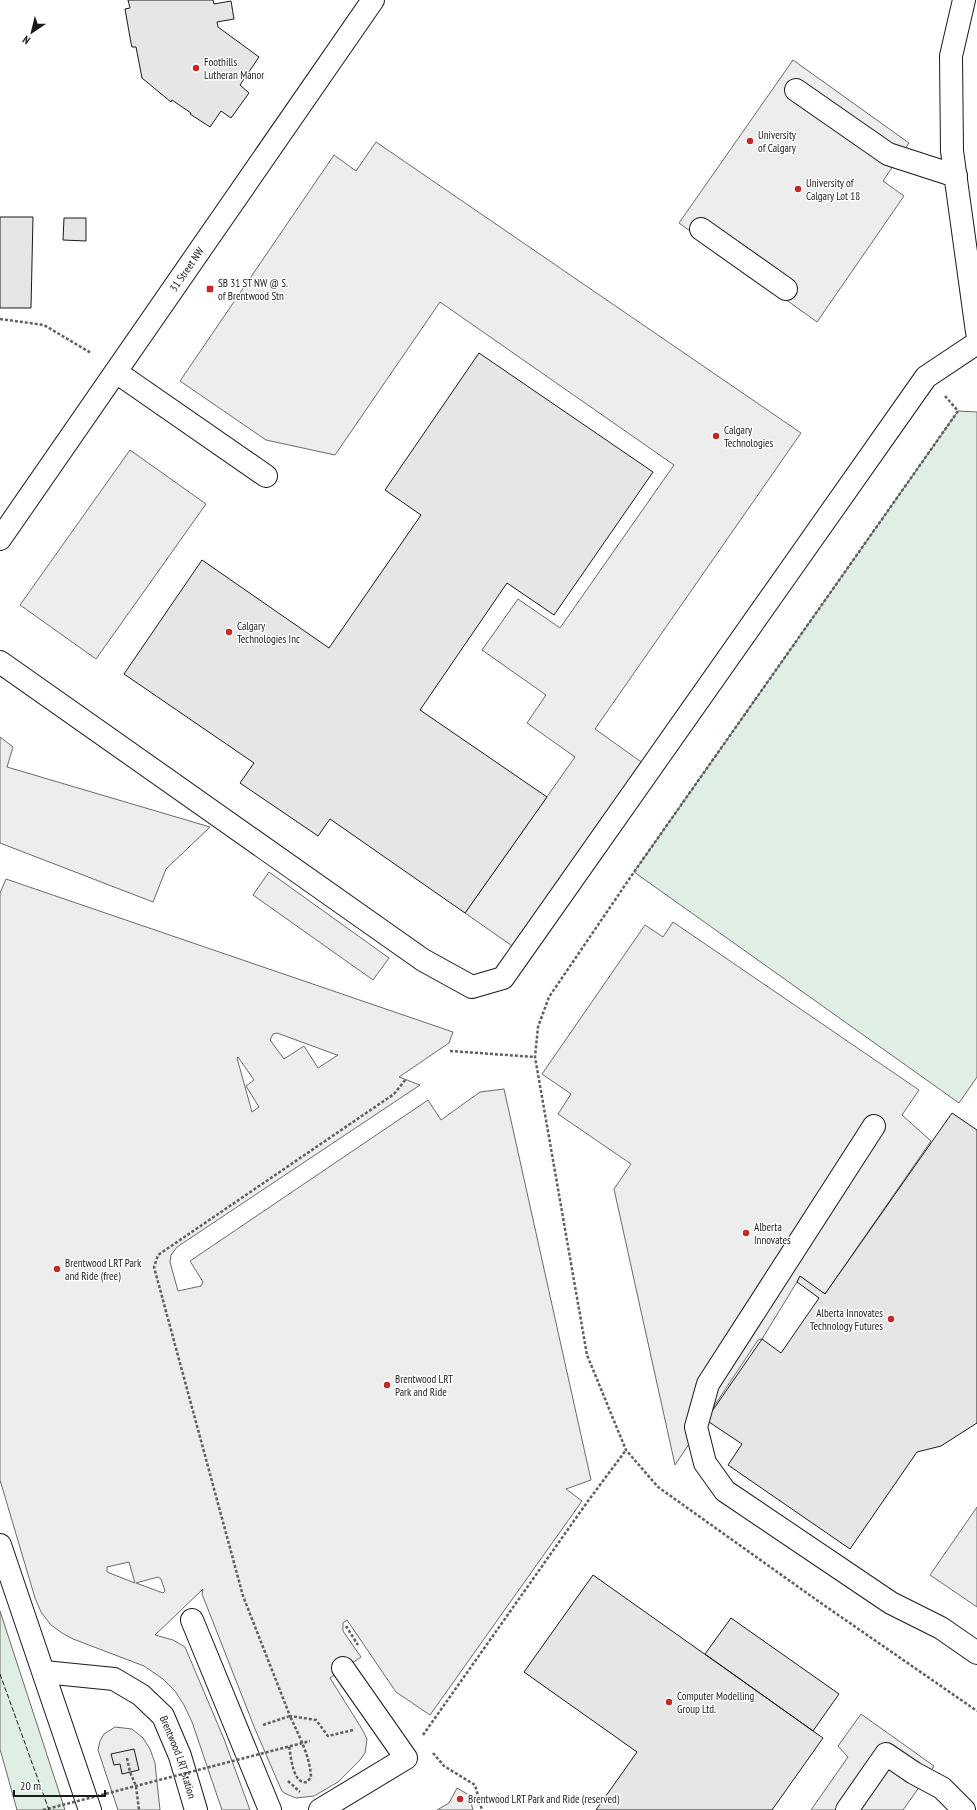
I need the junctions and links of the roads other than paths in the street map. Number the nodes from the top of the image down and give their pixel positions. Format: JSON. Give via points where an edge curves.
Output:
{"nodes":[{"id":1,"x":373,"y":0,"type":"edge"},
{"id":2,"x":964,"y":0,"type":"edge"},
{"id":3,"x":796,"y":90,"type":"dead end"},
{"id":4,"x":956,"y":176,"type":"junction"},
{"id":5,"x":701,"y":229,"type":"dead end"},
{"id":6,"x":786,"y":289,"type":"dead end"},
{"id":7,"x":977,"y":332,"type":"edge"},
{"id":8,"x":977,"y":342,"type":"edge"},
{"id":9,"x":116,"y":372,"type":"junction"},
{"id":10,"x":266,"y":476,"type":"dead end"},
{"id":11,"x":0,"y":539,"type":"edge"},
{"id":12,"x":0,"y":662,"type":"edge"},
{"id":13,"x":874,"y":1126,"type":"dead end"},
{"id":14,"x":0,"y":1545,"type":"edge"},
{"id":15,"x":192,"y":1620,"type":"dead end"},
{"id":16,"x":977,"y":1653,"type":"edge"},
{"id":17,"x":343,"y":1668,"type":"dead end"},
{"id":18,"x":44,"y":1672,"type":"junction"},
{"id":19,"x":977,"y":1808,"type":"edge"},
{"id":20,"x":90,"y":1810,"type":"edge"},
{"id":21,"x":196,"y":1810,"type":"edge"},
{"id":22,"x":270,"y":1810,"type":"edge"},
{"id":23,"x":320,"y":1810,"type":"edge"},
{"id":24,"x":847,"y":1810,"type":"edge"},
{"id":25,"x":964,"y":1810,"type":"edge"},
{"id":26,"x":975,"y":1810,"type":"edge"}],
"edges":[{"from":1,"to":9,"type":"street","name":"31 Street NW"},
{"from":2,"to":4,"type":"street","via":[[951,56],[952,151]]},
{"from":3,"to":4,"type":"street","via":[[888,154]]},
{"from":4,"to":7,"type":"street"},
{"from":5,"to":6,"type":"street"},
{"from":8,"to":12,"type":"street","via":[[926,378],[503,978],[472,987],[424,960]]},
{"from":9,"to":10,"type":"street"},
{"from":9,"to":11,"type":"street","name":"31 Street NW"},
{"from":13,"to":16,"type":"street","via":[[708,1384],[696,1427],[705,1462],[725,1491],[891,1603],[941,1628]]},
{"from":14,"to":18,"type":"street"},
{"from":15,"to":22,"type":"street"},
{"from":17,"to":23,"type":"street","via":[[406,1758]]},
{"from":18,"to":20,"type":"street"},
{"from":18,"to":21,"type":"street","name":"Brentwood LRT Station","via":[[114,1679],[141,1694],[163,1716],[180,1756]]},
{"from":19,"to":26,"type":"street"},
{"from":24,"to":25,"type":"street","via":[[886,1754],[942,1788]]}]}
